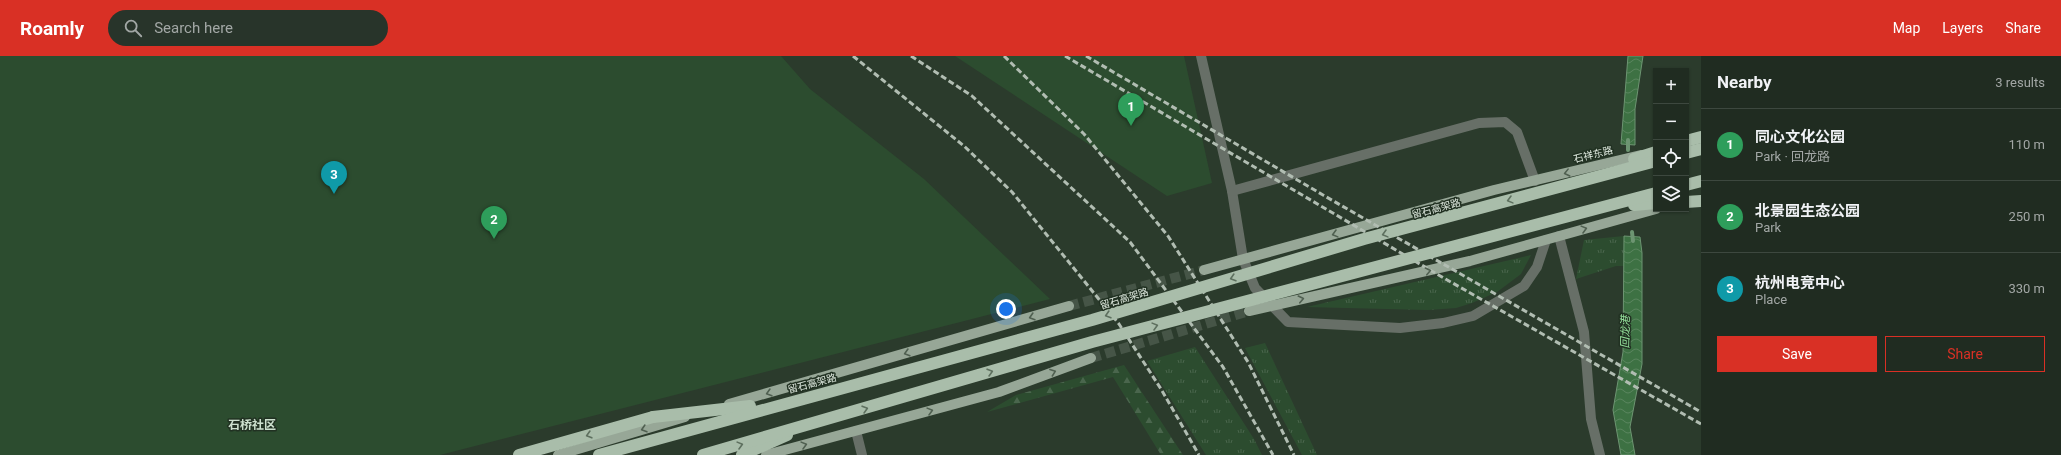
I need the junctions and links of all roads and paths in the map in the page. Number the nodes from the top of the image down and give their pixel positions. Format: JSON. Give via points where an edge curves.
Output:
{"nodes":[{"id":1,"x":1201,"y":56,"type":"edge"},
{"id":2,"x":1701,"y":137,"type":"edge"},
{"id":3,"x":1689,"y":140,"type":"edge"},
{"id":4,"x":1701,"y":143,"type":"edge"},
{"id":5,"x":1689,"y":145,"type":"edge"},
{"id":6,"x":1701,"y":149,"type":"edge"},
{"id":7,"x":1689,"y":152,"type":"edge"},
{"id":8,"x":1653,"y":153,"type":"edge"},
{"id":9,"x":1653,"y":153,"type":"edge"},
{"id":10,"x":1653,"y":162,"type":"edge"},
{"id":11,"x":1535,"y":181,"type":"junction"},
{"id":12,"x":1701,"y":181,"type":"edge"},
{"id":13,"x":1689,"y":184,"type":"edge"},
{"id":14,"x":1232,"y":191,"type":"junction"},
{"id":15,"x":1535,"y":193,"type":"junction"},
{"id":16,"x":1653,"y":194,"type":"edge"},
{"id":17,"x":1701,"y":197,"type":"edge"},
{"id":18,"x":1689,"y":200,"type":"edge"},
{"id":19,"x":1689,"y":201,"type":"edge"},
{"id":20,"x":1701,"y":201,"type":"edge"},
{"id":21,"x":1653,"y":203,"type":"edge"},
{"id":22,"x":1608,"y":206,"type":"junction"},
{"id":23,"x":1653,"y":210,"type":"edge"},
{"id":24,"x":1559,"y":236,"type":"junction"},
{"id":25,"x":1546,"y":240,"type":"junction"},
{"id":26,"x":1243,"y":259,"type":"junction"},
{"id":27,"x":1204,"y":270,"type":"tunnel mouth"},
{"id":28,"x":1070,"y":306,"type":"tunnel mouth"},
{"id":29,"x":1272,"y":306,"type":"junction"},
{"id":30,"x":1249,"y":311,"type":"tunnel mouth"},
{"id":31,"x":1091,"y":358,"type":"tunnel mouth"},
{"id":32,"x":789,"y":402,"type":"junction"},
{"id":33,"x":801,"y":428,"type":"junction"},
{"id":34,"x":856,"y":431,"type":"junction"},
{"id":35,"x":519,"y":455,"type":"edge"},
{"id":36,"x":558,"y":455,"type":"edge"},
{"id":37,"x":599,"y":455,"type":"edge"},
{"id":38,"x":703,"y":455,"type":"edge"},
{"id":39,"x":742,"y":455,"type":"edge"},
{"id":40,"x":766,"y":455,"type":"edge"},
{"id":41,"x":862,"y":455,"type":"edge"},
{"id":42,"x":1600,"y":455,"type":"edge"}],
"edges":[{"from":1,"to":14,"type":"street"},
{"from":2,"to":3,"type":"highway"},
{"from":4,"to":5,"type":"main road"},
{"from":6,"to":7,"type":"highway"},
{"from":8,"to":11,"type":"main road","name":"石祥东路","one_way":true},
{"from":9,"to":15,"type":"highway","bridge":true},
{"from":10,"to":15,"type":"highway","name":"留石高架路","bridge":true},
{"from":11,"to":14,"type":"street","via":[[1517,132],[1505,122],[1479,123]]},
{"from":11,"to":26,"type":"main road","name":"石祥东路","one_way":true,"via":[[1486,192]]},
{"from":12,"to":13,"type":"highway"},
{"from":14,"to":26,"type":"street"},
{"from":15,"to":32,"type":"highway","name":"留石高架路","one_way":true,"bridge":true,"via":[[1092,320]]},
{"from":16,"to":22,"type":"highway","bridge":true},
{"from":17,"to":18,"type":"main road"},
{"from":19,"to":20,"type":"highway"},
{"from":21,"to":22,"type":"highway","bridge":true},
{"from":33,"to":22,"type":"highway","one_way":true,"bridge":true,"via":[[1092,342]]},
{"from":24,"to":23,"type":"main road","one_way":true},
{"from":24,"to":25,"type":"main road"},
{"from":24,"to":42,"type":"street","via":[[1584,332],[1592,419]]},
{"from":29,"to":25,"type":"main road","one_way":true,"via":[[1470,261]]},
{"from":25,"to":29,"type":"street","via":[[1537,268],[1524,286],[1473,316],[1443,323],[1400,328],[1288,322]]},
{"from":26,"to":27,"type":"main road","name":"石祥东路"},
{"from":26,"to":29,"type":"street","via":[[1255,288]]},
{"from":28,"to":36,"type":"main road","one_way":true},
{"from":29,"to":30,"type":"main road"},
{"from":34,"to":31,"type":"main road","one_way":true,"via":[[999,392]]},
{"from":32,"to":35,"type":"highway","one_way":true,"bridge":true,"via":[[653,417]]},
{"from":32,"to":37,"type":"highway","name":"留石高架路","bridge":true},
{"from":38,"to":33,"type":"highway","one_way":true,"bridge":true},
{"from":33,"to":39,"type":"highway","bridge":true},
{"from":40,"to":34,"type":"main road","one_way":true},
{"from":34,"to":41,"type":"street"}]}
